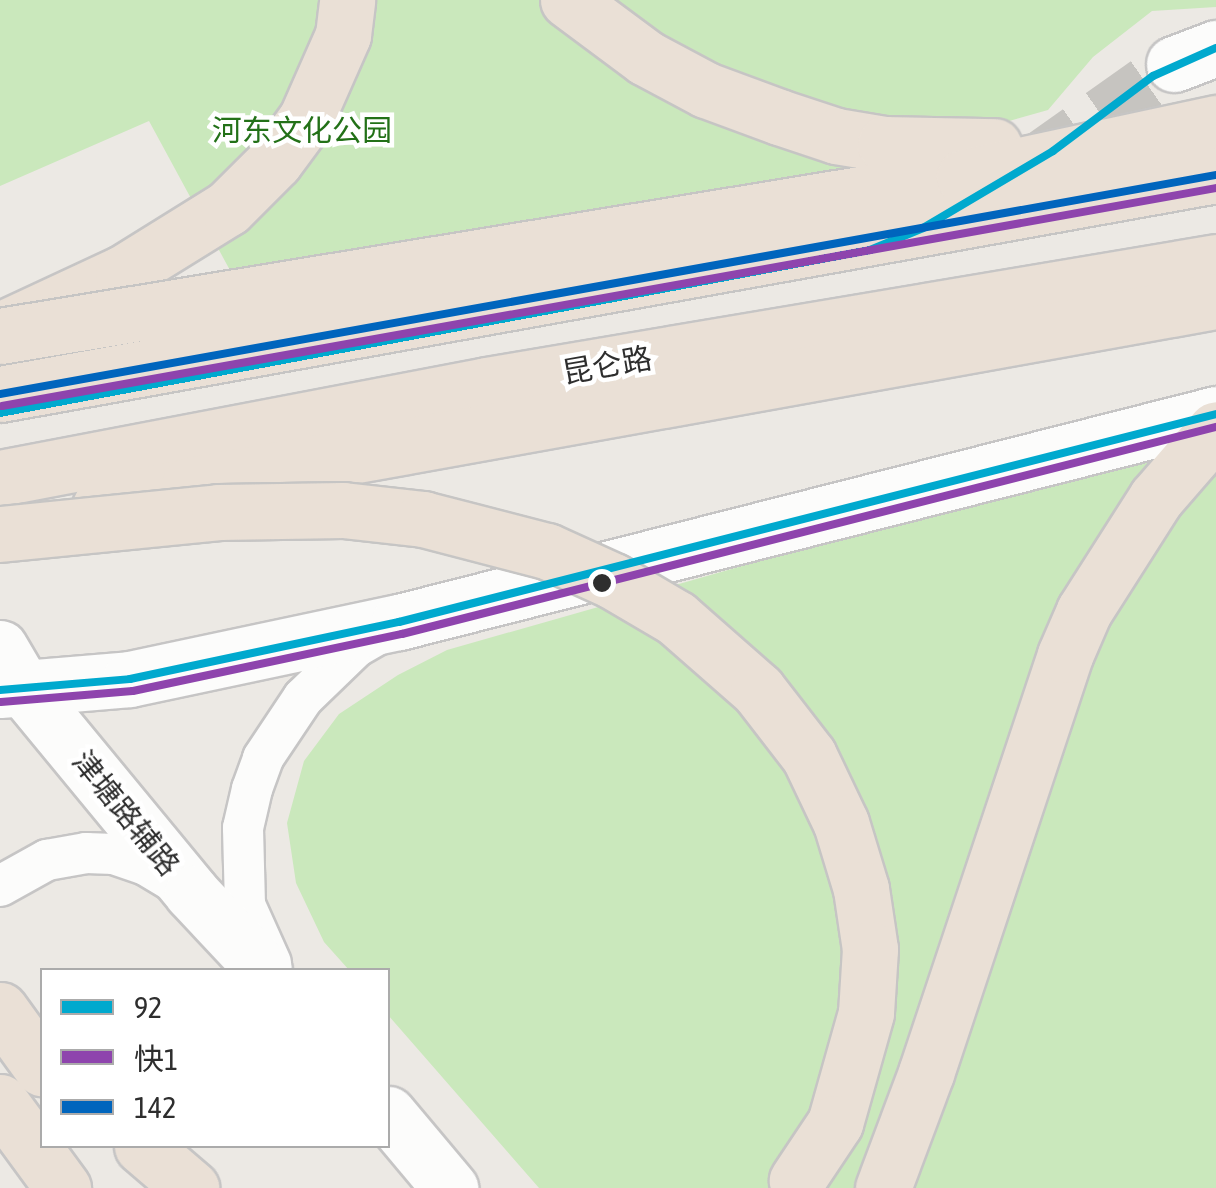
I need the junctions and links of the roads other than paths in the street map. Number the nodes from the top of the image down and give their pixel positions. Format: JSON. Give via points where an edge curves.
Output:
{"nodes":[{"id":1,"x":348,"y":0,"type":"edge"},
{"id":2,"x":568,"y":0,"type":"edge"},
{"id":3,"x":1216,"y":123,"type":"edge"},
{"id":4,"x":1216,"y":175,"type":"edge"},
{"id":5,"x":1216,"y":262,"type":"edge"},
{"id":6,"x":1216,"y":301,"type":"edge"},
{"id":7,"x":0,"y":333,"type":"edge"},
{"id":8,"x":0,"y":394,"type":"edge"},
{"id":9,"x":1216,"y":414,"type":"edge"},
{"id":10,"x":1216,"y":429,"type":"edge"},
{"id":11,"x":0,"y":478,"type":"edge"},
{"id":12,"x":0,"y":532,"type":"edge"},
{"id":13,"x":400,"y":622,"type":"junction"},
{"id":14,"x":8,"y":675,"type":"edge"},
{"id":15,"x":0,"y":886,"type":"edge"},
{"id":16,"x":192,"y":893,"type":"junction"},
{"id":17,"x":262,"y":968,"type":"edge"},
{"id":18,"x":274,"y":968,"type":"edge"},
{"id":19,"x":0,"y":976,"type":"edge"},
{"id":20,"x":0,"y":1010,"type":"edge"},
{"id":21,"x":40,"y":1031,"type":"edge"},
{"id":22,"x":40,"y":1065,"type":"edge"},
{"id":23,"x":0,"y":1102,"type":"edge"},
{"id":24,"x":390,"y":1116,"type":"edge"},
{"id":25,"x":102,"y":1148,"type":"edge"},
{"id":26,"x":144,"y":1148,"type":"edge"},
{"id":27,"x":63,"y":1188,"type":"edge"},
{"id":28,"x":134,"y":1188,"type":"edge"},
{"id":29,"x":191,"y":1188,"type":"edge"},
{"id":30,"x":450,"y":1188,"type":"edge"},
{"id":31,"x":790,"y":1188,"type":"edge"},
{"id":32,"x":883,"y":1188,"type":"edge"}],
"edges":[{"from":1,"to":7,"type":"highway","via":[[342,35],[306,119],[276,161],[228,208],[123,273]]},
{"from":2,"to":3,"type":"highway","bridge":true,"via":[[646,58],[706,90],[836,136],[954,148]]},
{"from":3,"to":7,"type":"highway","bridge":true,"via":[[964,178]]},
{"from":4,"to":8,"type":"highway","bridge":true},
{"from":5,"to":11,"type":"highway","name":"昆仑路","via":[[486,385]]},
{"from":6,"to":12,"type":"highway","via":[[188,486]]},
{"from":9,"to":13,"type":"main road"},
{"from":10,"to":32,"type":"highway","via":[[1119,552],[1065,655]]},
{"from":12,"to":31,"type":"highway","bridge":true,"via":[[219,512],[343,510],[423,519],[547,551],[676,618],[758,690],[809,756],[841,823],[860,889],[870,948],[866,1013],[834,1122]]},
{"from":13,"to":14,"type":"main road","via":[[130,679]]},
{"from":13,"to":18,"type":"street","via":[[356,647],[303,698],[263,758],[243,828],[242,862],[245,905]]},
{"from":14,"to":16,"type":"main road","name":"津塘路辅路"},
{"from":15,"to":16,"type":"street","via":[[47,860],[114,854]]},
{"from":16,"to":17,"type":"main road","name":"津塘路辅路"},
{"from":19,"to":21,"type":"highway"},
{"from":20,"to":22,"type":"highway"},
{"from":23,"to":27,"type":"highway"},
{"from":24,"to":30,"type":"main road"},
{"from":25,"to":28,"type":"highway"},
{"from":26,"to":29,"type":"highway"}]}
